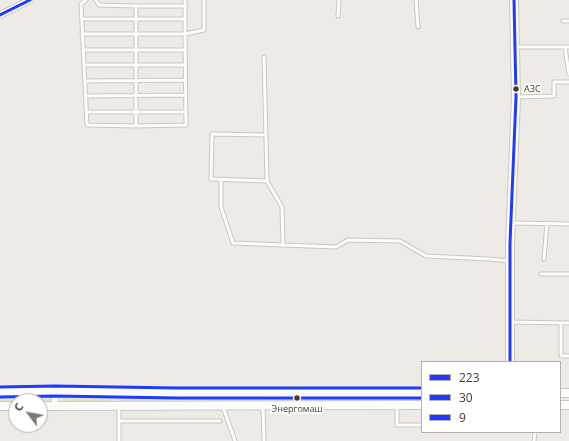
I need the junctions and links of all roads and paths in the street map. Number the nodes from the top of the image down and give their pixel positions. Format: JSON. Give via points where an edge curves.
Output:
{"nodes":[{"id":1,"x":30,"y":0,"type":"edge"},
{"id":2,"x":86,"y":0,"type":"edge"},
{"id":3,"x":96,"y":0,"type":"edge"},
{"id":4,"x":169,"y":0,"type":"edge"},
{"id":5,"x":185,"y":0,"type":"edge"},
{"id":6,"x":204,"y":0,"type":"edge"},
{"id":7,"x":339,"y":0,"type":"edge"},
{"id":8,"x":416,"y":0,"type":"edge"},
{"id":9,"x":514,"y":0,"type":"edge"},
{"id":10,"x":136,"y":6,"type":"junction"},
{"id":11,"x":169,"y":6,"type":"junction"},
{"id":12,"x":186,"y":6,"type":"junction"},
{"id":13,"x":0,"y":15,"type":"edge"},
{"id":14,"x":338,"y":16,"type":"dead end"},
{"id":15,"x":82,"y":19,"type":"junction"},
{"id":16,"x":136,"y":19,"type":"junction"},
{"id":17,"x":186,"y":19,"type":"junction"},
{"id":18,"x":563,"y":21,"type":"dead end"},
{"id":19,"x":569,"y":21,"type":"edge"},
{"id":20,"x":418,"y":27,"type":"dead end"},
{"id":21,"x":136,"y":33,"type":"junction"},
{"id":22,"x":82,"y":34,"type":"junction"},
{"id":23,"x":186,"y":34,"type":"junction"},
{"id":24,"x":515,"y":47,"type":"junction"},
{"id":25,"x":567,"y":47,"type":"edge"},
{"id":26,"x":83,"y":50,"type":"junction"},
{"id":27,"x":136,"y":50,"type":"junction"},
{"id":28,"x":186,"y":50,"type":"junction"},
{"id":29,"x":264,"y":56,"type":"dead end"},
{"id":30,"x":84,"y":65,"type":"junction"},
{"id":31,"x":136,"y":65,"type":"junction"},
{"id":32,"x":186,"y":65,"type":"junction"},
{"id":33,"x":569,"y":74,"type":"edge"},
{"id":34,"x":186,"y":80,"type":"junction"},
{"id":35,"x":85,"y":81,"type":"junction"},
{"id":36,"x":136,"y":81,"type":"junction"},
{"id":37,"x":569,"y":82,"type":"edge"},
{"id":38,"x":85,"y":96,"type":"junction"},
{"id":39,"x":136,"y":96,"type":"junction"},
{"id":40,"x":186,"y":96,"type":"junction"},
{"id":41,"x":516,"y":97,"type":"junction"},
{"id":42,"x":86,"y":112,"type":"junction"},
{"id":43,"x":136,"y":112,"type":"junction"},
{"id":44,"x":186,"y":112,"type":"junction"},
{"id":45,"x":136,"y":126,"type":"junction"},
{"id":46,"x":266,"y":135,"type":"junction"},
{"id":47,"x":221,"y":180,"type":"junction"},
{"id":48,"x":267,"y":181,"type":"junction"},
{"id":49,"x":511,"y":222,"type":"junction"},
{"id":50,"x":547,"y":223,"type":"junction"},
{"id":51,"x":569,"y":224,"type":"edge"},
{"id":52,"x":283,"y":245,"type":"junction"},
{"id":53,"x":544,"y":259,"type":"dead end"},
{"id":54,"x":510,"y":261,"type":"junction"},
{"id":55,"x":541,"y":274,"type":"dead end"},
{"id":56,"x":569,"y":274,"type":"edge"},
{"id":57,"x":510,"y":322,"type":"junction"},
{"id":58,"x":561,"y":323,"type":"junction"},
{"id":59,"x":569,"y":323,"type":"edge"},
{"id":60,"x":569,"y":356,"type":"edge"},
{"id":61,"x":510,"y":361,"type":"edge"},
{"id":62,"x":55,"y":391,"type":"junction"},
{"id":63,"x":0,"y":392,"type":"edge"},
{"id":64,"x":177,"y":393,"type":"junction"},
{"id":65,"x":421,"y":393,"type":"edge"},
{"id":66,"x":397,"y":405,"type":"junction"},
{"id":67,"x":421,"y":405,"type":"edge"},
{"id":68,"x":48,"y":406,"type":"edge"},
{"id":69,"x":55,"y":406,"type":"junction"},
{"id":70,"x":119,"y":406,"type":"junction"},
{"id":71,"x":177,"y":406,"type":"junction"},
{"id":72,"x":222,"y":406,"type":"junction"},
{"id":73,"x":263,"y":406,"type":"junction"},
{"id":74,"x":120,"y":421,"type":"junction"},
{"id":75,"x":220,"y":421,"type":"dead end"},
{"id":76,"x":421,"y":425,"type":"edge"},
{"id":77,"x":120,"y":441,"type":"edge"},
{"id":78,"x":235,"y":441,"type":"edge"},
{"id":79,"x":264,"y":441,"type":"edge"}],
"edges":[{"from":1,"to":13,"type":"street"},
{"from":2,"to":15,"type":"lane","via":[[81,4]]},
{"from":3,"to":10,"type":"lane","via":[[99,5]]},
{"from":4,"to":11,"type":"lane"},
{"from":5,"to":12,"type":"lane"},
{"from":6,"to":23,"type":"lane","via":[[204,30]]},
{"from":7,"to":14,"type":"lane"},
{"from":8,"to":20,"type":"lane"},
{"from":9,"to":24,"type":"street"},
{"from":10,"to":11,"type":"lane"},
{"from":10,"to":16,"type":"lane"},
{"from":11,"to":12,"type":"lane"},
{"from":12,"to":17,"type":"lane"},
{"from":15,"to":16,"type":"lane"},
{"from":15,"to":22,"type":"lane"},
{"from":16,"to":17,"type":"lane"},
{"from":16,"to":21,"type":"lane"},
{"from":17,"to":23,"type":"lane"},
{"from":18,"to":19,"type":"lane"},
{"from":21,"to":22,"type":"lane"},
{"from":21,"to":23,"type":"lane"},
{"from":21,"to":27,"type":"lane"},
{"from":22,"to":26,"type":"lane"},
{"from":23,"to":28,"type":"lane"},
{"from":24,"to":25,"type":"lane"},
{"from":24,"to":41,"type":"street"},
{"from":25,"to":33,"type":"lane"},
{"from":26,"to":27,"type":"lane"},
{"from":26,"to":30,"type":"lane"},
{"from":27,"to":28,"type":"lane"},
{"from":27,"to":31,"type":"lane"},
{"from":28,"to":32,"type":"lane"},
{"from":29,"to":46,"type":"lane"},
{"from":30,"to":31,"type":"lane"},
{"from":30,"to":35,"type":"lane"},
{"from":31,"to":32,"type":"lane"},
{"from":31,"to":36,"type":"lane"},
{"from":32,"to":34,"type":"lane"},
{"from":34,"to":36,"type":"lane"},
{"from":34,"to":40,"type":"lane"},
{"from":35,"to":36,"type":"lane"},
{"from":35,"to":38,"type":"lane"},
{"from":36,"to":39,"type":"lane"},
{"from":37,"to":41,"type":"lane","via":[[554,82],[554,96]]},
{"from":38,"to":39,"type":"lane"},
{"from":38,"to":42,"type":"lane"},
{"from":39,"to":40,"type":"lane"},
{"from":39,"to":43,"type":"lane"},
{"from":40,"to":44,"type":"lane"},
{"from":41,"to":49,"type":"street"},
{"from":42,"to":43,"type":"lane"},
{"from":42,"to":45,"type":"lane","via":[[87,125]]},
{"from":43,"to":44,"type":"lane"},
{"from":43,"to":45,"type":"lane"},
{"from":44,"to":45,"type":"lane","via":[[186,125]]},
{"from":46,"to":47,"type":"lane","via":[[212,134],[211,180]]},
{"from":46,"to":48,"type":"lane"},
{"from":47,"to":48,"type":"lane"},
{"from":47,"to":52,"type":"lane","via":[[221,207],[233,243]]},
{"from":48,"to":52,"type":"lane","via":[[282,207]]},
{"from":49,"to":50,"type":"lane"},
{"from":49,"to":54,"type":"street"},
{"from":50,"to":51,"type":"lane"},
{"from":50,"to":53,"type":"lane"},
{"from":52,"to":54,"type":"lane","via":[[336,247],[348,240],[400,241],[426,256]]},
{"from":54,"to":57,"type":"street"},
{"from":55,"to":56,"type":"lane"},
{"from":57,"to":58,"type":"lane"},
{"from":57,"to":61,"type":"street"},
{"from":58,"to":59,"type":"lane"},
{"from":58,"to":60,"type":"lane","via":[[561,356]]},
{"from":62,"to":63,"type":"street"},
{"from":62,"to":64,"type":"street"},
{"from":62,"to":69,"type":"street"},
{"from":64,"to":65,"type":"street"},
{"from":64,"to":71,"type":"street"},
{"from":66,"to":67,"type":"street"},
{"from":66,"to":73,"type":"street"},
{"from":66,"to":76,"type":"lane","via":[[397,425]]},
{"from":68,"to":69,"type":"street"},
{"from":69,"to":70,"type":"street"},
{"from":70,"to":71,"type":"street"},
{"from":70,"to":74,"type":"lane"},
{"from":71,"to":72,"type":"street"},
{"from":72,"to":73,"type":"street"},
{"from":72,"to":78,"type":"lane"},
{"from":73,"to":79,"type":"lane"},
{"from":74,"to":75,"type":"lane"},
{"from":74,"to":77,"type":"lane"}]}
